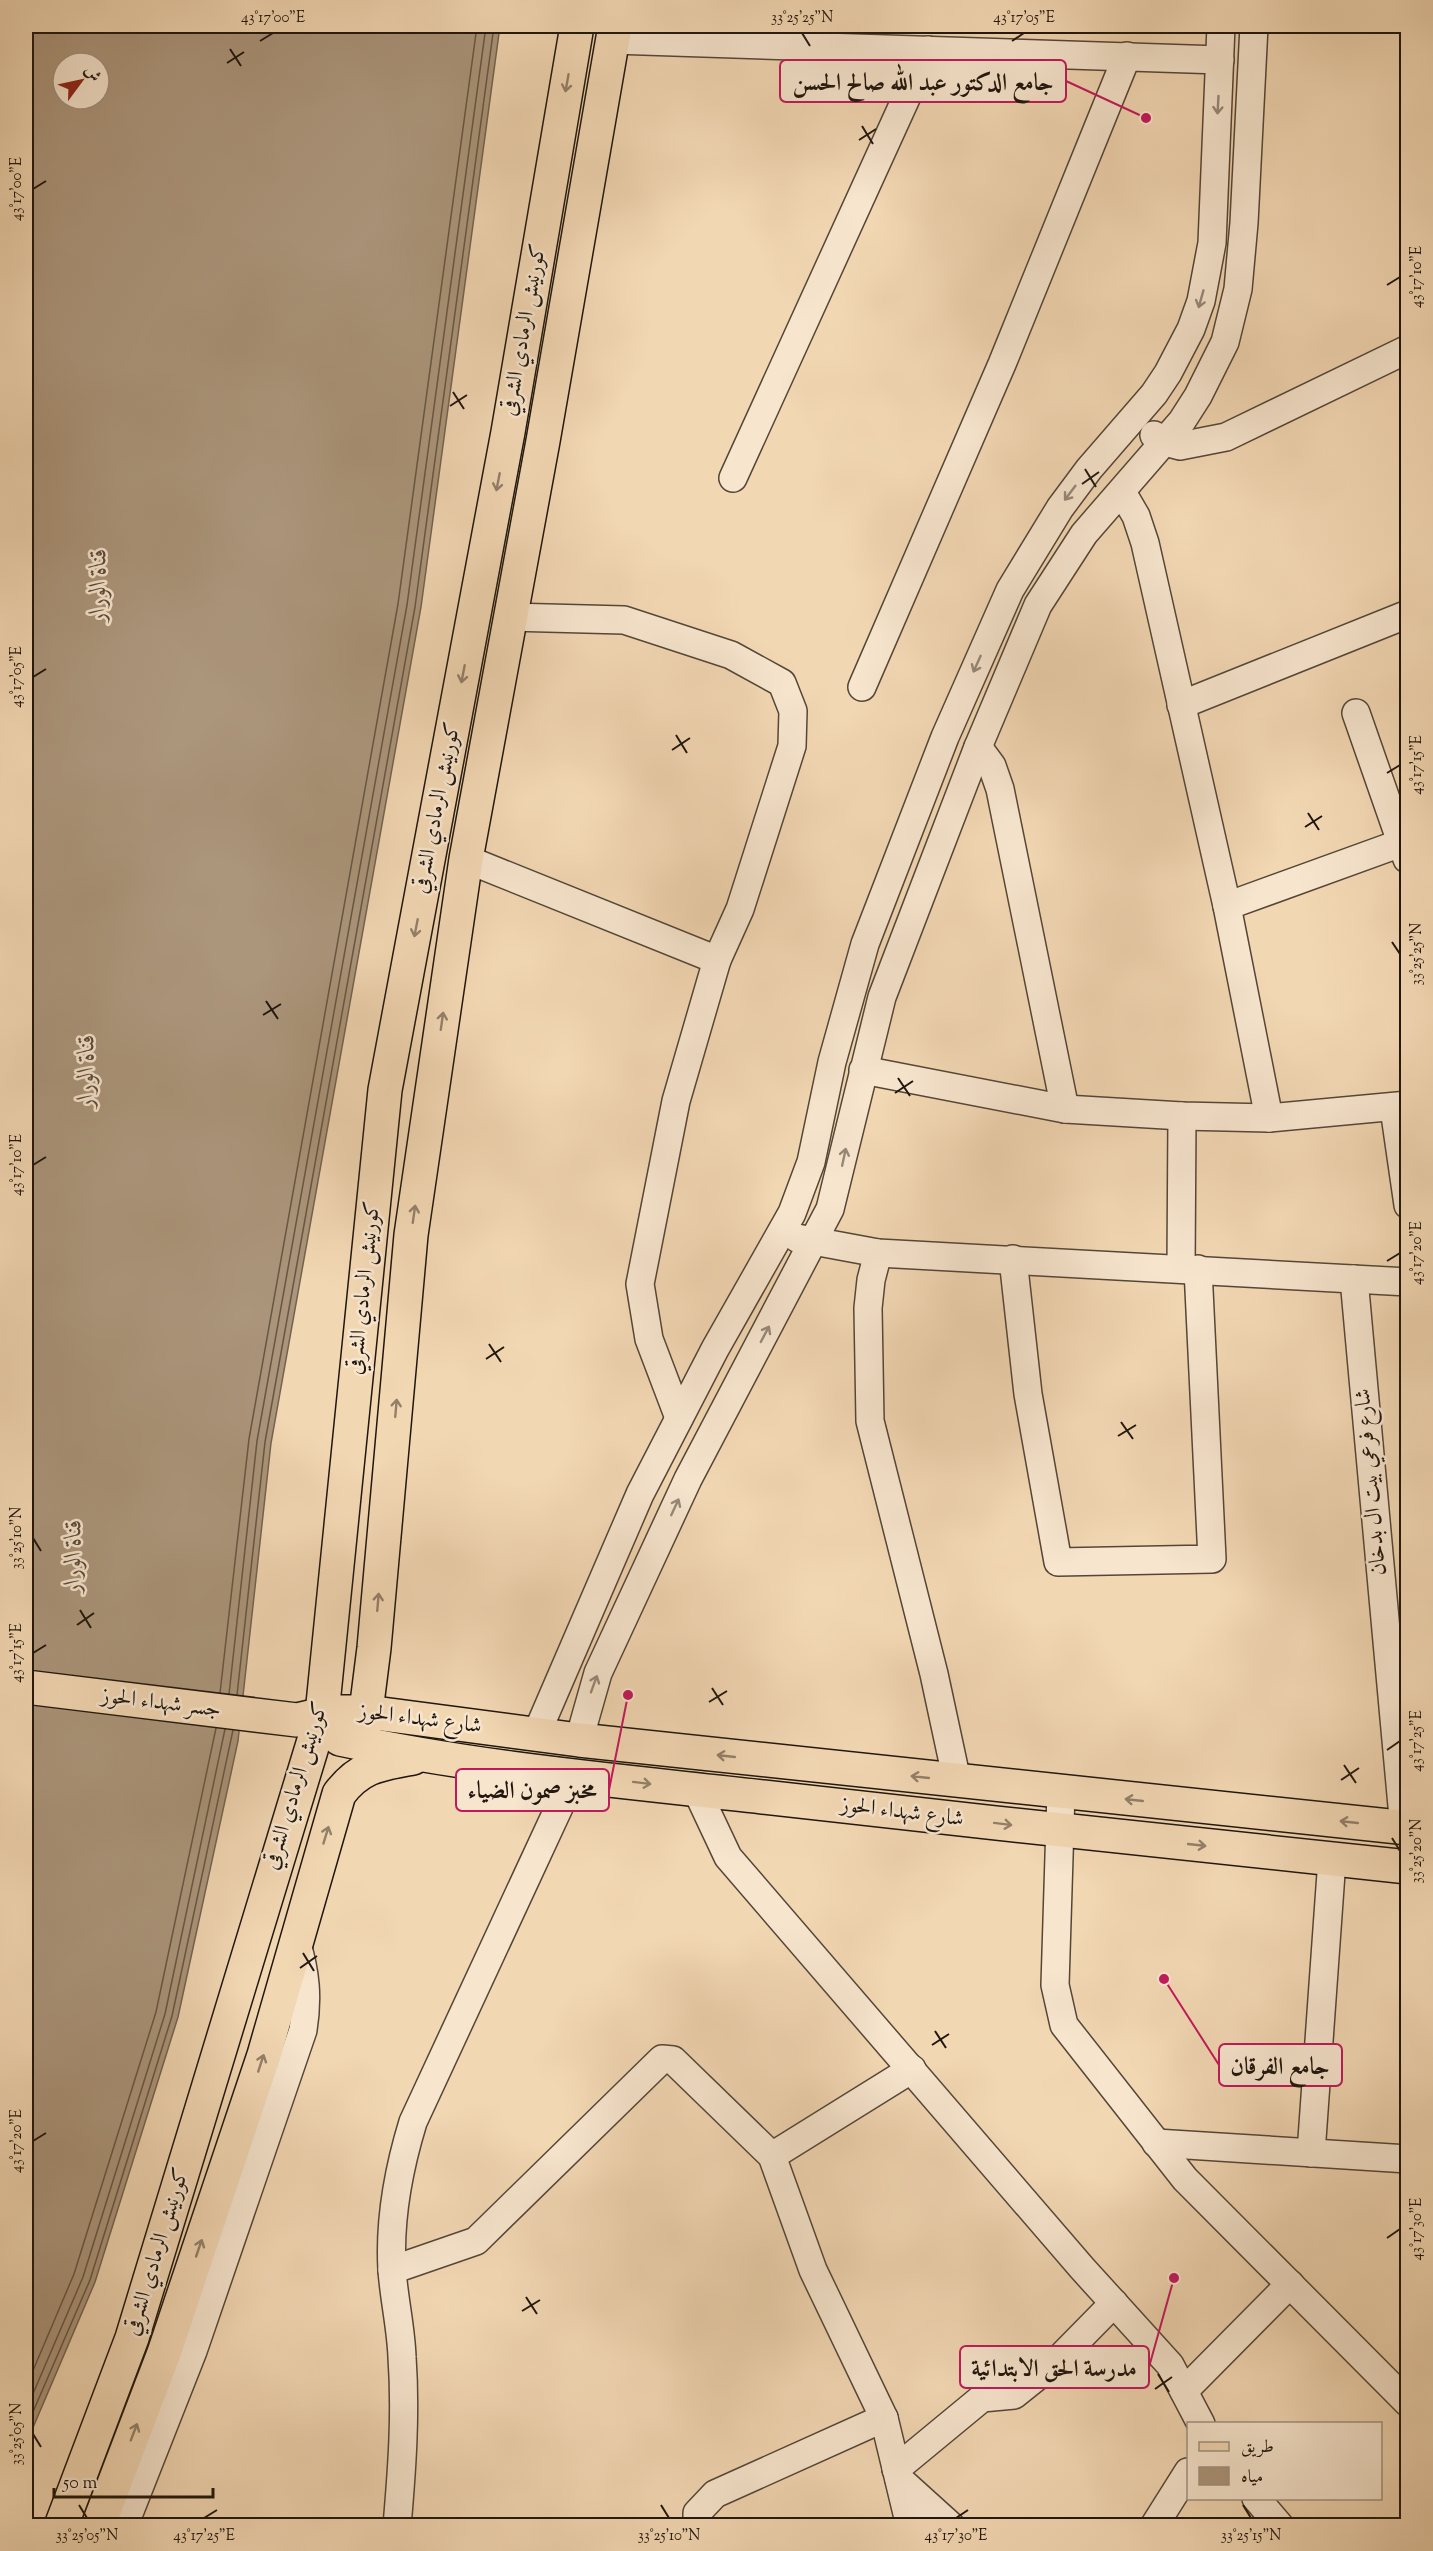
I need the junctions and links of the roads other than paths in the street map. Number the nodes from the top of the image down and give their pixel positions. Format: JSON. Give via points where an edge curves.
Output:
{"nodes":[{"id":1,"x":577,"y":26,"type":"edge"},
{"id":2,"x":1221,"y":26,"type":"edge"},
{"id":3,"x":1254,"y":26,"type":"edge"},
{"id":4,"x":614,"y":33,"type":"edge"},
{"id":5,"x":928,"y":50,"type":"junction"},
{"id":6,"x":1127,"y":56,"type":"junction"},
{"id":7,"x":1220,"y":60,"type":"junction"},
{"id":8,"x":1407,"y":349,"type":"edge"},
{"id":9,"x":1132,"y":420,"type":"junction"},
{"id":10,"x":508,"y":432,"type":"junction"},
{"id":11,"x":543,"y":441,"type":"junction"},
{"id":12,"x":1165,"y":442,"type":"junction"},
{"id":13,"x":733,"y":478,"type":"dead end"},
{"id":14,"x":1122,"y":492,"type":"junction"},
{"id":15,"x":1407,"y":614,"type":"edge"},
{"id":16,"x":509,"y":617,"type":"junction"},
{"id":17,"x":862,"y":687,"type":"dead end"},
{"id":18,"x":1181,"y":705,"type":"junction"},
{"id":19,"x":1356,"y":713,"type":"dead end"},
{"id":20,"x":978,"y":747,"type":"junction"},
{"id":21,"x":1404,"y":852,"type":"edge"},
{"id":22,"x":466,"y":859,"type":"junction"},
{"id":23,"x":1227,"y":906,"type":"junction"},
{"id":24,"x":717,"y":960,"type":"junction"},
{"id":25,"x":863,"y":1070,"type":"junction"},
{"id":26,"x":1401,"y":1106,"type":"edge"},
{"id":27,"x":1065,"y":1109,"type":"junction"},
{"id":28,"x":1182,"y":1116,"type":"junction"},
{"id":29,"x":1269,"y":1118,"type":"junction"},
{"id":30,"x":1407,"y":1206,"type":"edge"},
{"id":31,"x":781,"y":1234,"type":"junction"},
{"id":32,"x":813,"y":1243,"type":"junction"},
{"id":33,"x":878,"y":1253,"type":"junction"},
{"id":34,"x":1013,"y":1259,"type":"junction"},
{"id":35,"x":1189,"y":1269,"type":"junction"},
{"id":36,"x":1354,"y":1279,"type":"junction"},
{"id":37,"x":1407,"y":1282,"type":"edge"},
{"id":38,"x":679,"y":1418,"type":"junction"},
{"id":39,"x":374,"y":1648,"type":"junction"},
{"id":40,"x":26,"y":1687,"type":"edge"},
{"id":41,"x":431,"y":1720,"type":"junction"},
{"id":42,"x":313,"y":1722,"type":"junction"},
{"id":43,"x":365,"y":1728,"type":"junction"},
{"id":44,"x":536,"y":1736,"type":"junction"},
{"id":45,"x":579,"y":1740,"type":"junction"},
{"id":46,"x":427,"y":1755,"type":"junction"},
{"id":47,"x":574,"y":1775,"type":"junction"},
{"id":48,"x":957,"y":1781,"type":"junction"},
{"id":49,"x":696,"y":1789,"type":"junction"},
{"id":50,"x":1062,"y":1792,"type":"junction"},
{"id":51,"x":1406,"y":1828,"type":"edge"},
{"id":52,"x":1060,"y":1831,"type":"junction"},
{"id":53,"x":1332,"y":1859,"type":"junction"},
{"id":54,"x":1407,"y":1867,"type":"edge"},
{"id":55,"x":273,"y":1870,"type":"junction"},
{"id":56,"x":312,"y":1880,"type":"junction"},
{"id":57,"x":296,"y":1941,"type":"junction"},
{"id":58,"x":912,"y":2069,"type":"junction"},
{"id":59,"x":1156,"y":2143,"type":"junction"},
{"id":60,"x":1311,"y":2152,"type":"junction"},
{"id":61,"x":772,"y":2156,"type":"junction"},
{"id":62,"x":1407,"y":2158,"type":"edge"},
{"id":63,"x":392,"y":2270,"type":"junction"},
{"id":64,"x":1290,"y":2284,"type":"junction"},
{"id":65,"x":1114,"y":2303,"type":"junction"},
{"id":66,"x":1184,"y":2391,"type":"junction"},
{"id":67,"x":1407,"y":2403,"type":"edge"},
{"id":68,"x":884,"y":2418,"type":"junction"},
{"id":69,"x":1200,"y":2422,"type":"edge"},
{"id":70,"x":897,"y":2474,"type":"junction"},
{"id":71,"x":1187,"y":2474,"type":"edge"},
{"id":72,"x":1257,"y":2500,"type":"edge"},
{"id":73,"x":61,"y":2526,"type":"edge"},
{"id":74,"x":98,"y":2526,"type":"edge"},
{"id":75,"x":123,"y":2526,"type":"edge"},
{"id":76,"x":397,"y":2526,"type":"edge"},
{"id":77,"x":697,"y":2526,"type":"edge"},
{"id":78,"x":910,"y":2526,"type":"edge"},
{"id":79,"x":951,"y":2526,"type":"edge"},
{"id":80,"x":1154,"y":2526,"type":"edge"},
{"id":81,"x":1280,"y":2526,"type":"edge"}],
"edges":[{"from":1,"to":10,"type":"main road","name":"كورنيش الرمادي الشرقي","one_way":true},
{"from":2,"to":7,"type":"street"},
{"from":3,"to":12,"type":"street","via":[[1244,223],[1233,316],[1212,369]]},
{"from":4,"to":5,"type":"street"},
{"from":4,"to":11,"type":"main road","name":"كورنيش الرمادي الشرقي"},
{"from":5,"to":6,"type":"street"},
{"from":5,"to":13,"type":"street"},
{"from":6,"to":7,"type":"street"},
{"from":6,"to":17,"type":"street","via":[[1002,364]]},
{"from":7,"to":9,"type":"street","one_way":true,"via":[[1212,243],[1201,301],[1168,373]]},
{"from":8,"to":12,"type":"street","via":[[1226,437],[1180,446]]},
{"from":9,"to":12,"type":"street"},
{"from":9,"to":31,"type":"street","one_way":true,"via":[[1089,469],[1034,548],[1010,590],[963,694],[865,944],[832,1062],[811,1162]]},
{"from":10,"to":11,"type":"main road"},
{"from":10,"to":42,"type":"main road","name":"كورنيش الرمادي الشرقي","one_way":true,"via":[[385,1090]]},
{"from":11,"to":16,"type":"main road","name":"كورنيش الرمادي الشرقي"},
{"from":12,"to":14,"type":"street"},
{"from":14,"to":18,"type":"street","via":[[1143,536]]},
{"from":14,"to":20,"type":"street","via":[[1084,534],[1052,580]]},
{"from":15,"to":18,"type":"street"},
{"from":16,"to":22,"type":"main road","name":"كورنيش الرمادي الشرقي"},
{"from":16,"to":24,"type":"street","via":[[624,620],[731,655],[782,683],[793,711],[792,746],[740,909]]},
{"from":18,"to":23,"type":"street"},
{"from":19,"to":21,"type":"street"},
{"from":20,"to":25,"type":"street","via":[[896,957]]},
{"from":20,"to":27,"type":"street","via":[[992,766],[1000,789]]},
{"from":21,"to":23,"type":"street"},
{"from":22,"to":24,"type":"street"},
{"from":39,"to":22,"type":"main road","name":"كورنيش الرمادي الشرقي","one_way":true,"via":[[411,1235]]},
{"from":23,"to":29,"type":"street"},
{"from":24,"to":38,"type":"street","via":[[676,1101],[640,1284],[649,1339]]},
{"from":25,"to":27,"type":"street"},
{"from":32,"to":25,"type":"street","one_way":true,"via":[[836,1190]]},
{"from":26,"to":29,"type":"street"},
{"from":26,"to":30,"type":"street"},
{"from":27,"to":28,"type":"street"},
{"from":28,"to":29,"type":"street"},
{"from":28,"to":35,"type":"street"},
{"from":31,"to":32,"type":"street"},
{"from":31,"to":38,"type":"street"},
{"from":32,"to":33,"type":"street"},
{"from":45,"to":32,"type":"street","one_way":true,"via":[[598,1673],[688,1479]]},
{"from":33,"to":34,"type":"street"},
{"from":33,"to":48,"type":"street","via":[[868,1301],[870,1421]]},
{"from":34,"to":35,"type":"street"},
{"from":34,"to":35,"type":"street","via":[[1028,1394],[1058,1562],[1212,1559]]},
{"from":35,"to":36,"type":"street"},
{"from":36,"to":37,"type":"street"},
{"from":36,"to":51,"type":"street","name":"شارع فرعي بيت ال بدخان"},
{"from":38,"to":44,"type":"street","via":[[609,1562]]},
{"from":39,"to":41,"type":"main road","via":[[380,1675],[395,1698]]},
{"from":39,"to":43,"type":"main road","name":"كورنيش الرمادي الشرقي"},
{"from":40,"to":42,"type":"main road","name":"جسر شهداء الحوز"},
{"from":41,"to":43,"type":"main road","name":"شارع شهداء الحوز"},
{"from":41,"to":44,"type":"main road","name":"شارع شهداء الحوز"},
{"from":42,"to":43,"type":"main road","name":"شارع شهداء الحوز"},
{"from":42,"to":55,"type":"main road","name":"كورنيش الرمادي الشرقي"},
{"from":43,"to":46,"type":"main road","name":"شارع شهداء الحوز"},
{"from":44,"to":45,"type":"main road","name":"شارع شهداء الحوز"},
{"from":48,"to":45,"type":"main road","name":"شارع شهداء الحوز","one_way":true},
{"from":46,"to":47,"type":"main road","name":"شارع شهداء الحوز"},
{"from":56,"to":46,"type":"main road","name":"كورنيش الرمادي الشرقي","one_way":true,"via":[[339,1794],[348,1781],[371,1767]]},
{"from":47,"to":49,"type":"main road","name":"شارع شهداء الحوز","one_way":true},
{"from":47,"to":63,"type":"street","via":[[413,2122],[398,2170]]},
{"from":48,"to":50,"type":"main road","name":"شارع شهداء الحوز"},
{"from":49,"to":52,"type":"main road","name":"شارع شهداء الحوز","one_way":true},
{"from":49,"to":58,"type":"street","via":[[728,1857]]},
{"from":51,"to":50,"type":"main road","name":"شارع شهداء الحوز","one_way":true},
{"from":50,"to":52,"type":"street"},
{"from":52,"to":53,"type":"main road","name":"شارع شهداء الحوز","one_way":true},
{"from":52,"to":59,"type":"street","via":[[1054,1985],[1064,2025]]},
{"from":53,"to":54,"type":"main road","name":"شارع شهداء الحوز"},
{"from":53,"to":60,"type":"street"},
{"from":55,"to":56,"type":"main road"},
{"from":55,"to":73,"type":"main road","name":"كورنيش الرمادي الشرقي","via":[[132,2338]]},
{"from":56,"to":57,"type":"main road","name":"كورنيش الرمادي الشرقي"},
{"from":74,"to":57,"type":"main road","name":"كورنيش الرمادي الشرقي","one_way":true,"via":[[171,2331],[264,2055]]},
{"from":57,"to":75,"type":"street","via":[[305,1970],[303,2030],[193,2351]]},
{"from":58,"to":61,"type":"street"},
{"from":58,"to":65,"type":"street"},
{"from":59,"to":60,"type":"street"},
{"from":59,"to":64,"type":"street","via":[[1185,2179]]},
{"from":60,"to":62,"type":"street"},
{"from":61,"to":63,"type":"street","via":[[674,2060],[662,2059],[476,2241]]},
{"from":61,"to":68,"type":"street","via":[[813,2270]]},
{"from":63,"to":76,"type":"street","via":[[402,2356],[404,2442]]},
{"from":64,"to":66,"type":"street"},
{"from":64,"to":67,"type":"street"},
{"from":65,"to":66,"type":"street","via":[[1170,2365]]},
{"from":65,"to":70,"type":"street","via":[[1059,2359],[1014,2395],[982,2398]]},
{"from":66,"to":69,"type":"street"},
{"from":68,"to":70,"type":"street"},
{"from":68,"to":77,"type":"street","via":[[715,2494],[697,2513]]},
{"from":70,"to":78,"type":"street"},
{"from":70,"to":79,"type":"street"},
{"from":71,"to":80,"type":"street"},
{"from":72,"to":81,"type":"street"}]}
